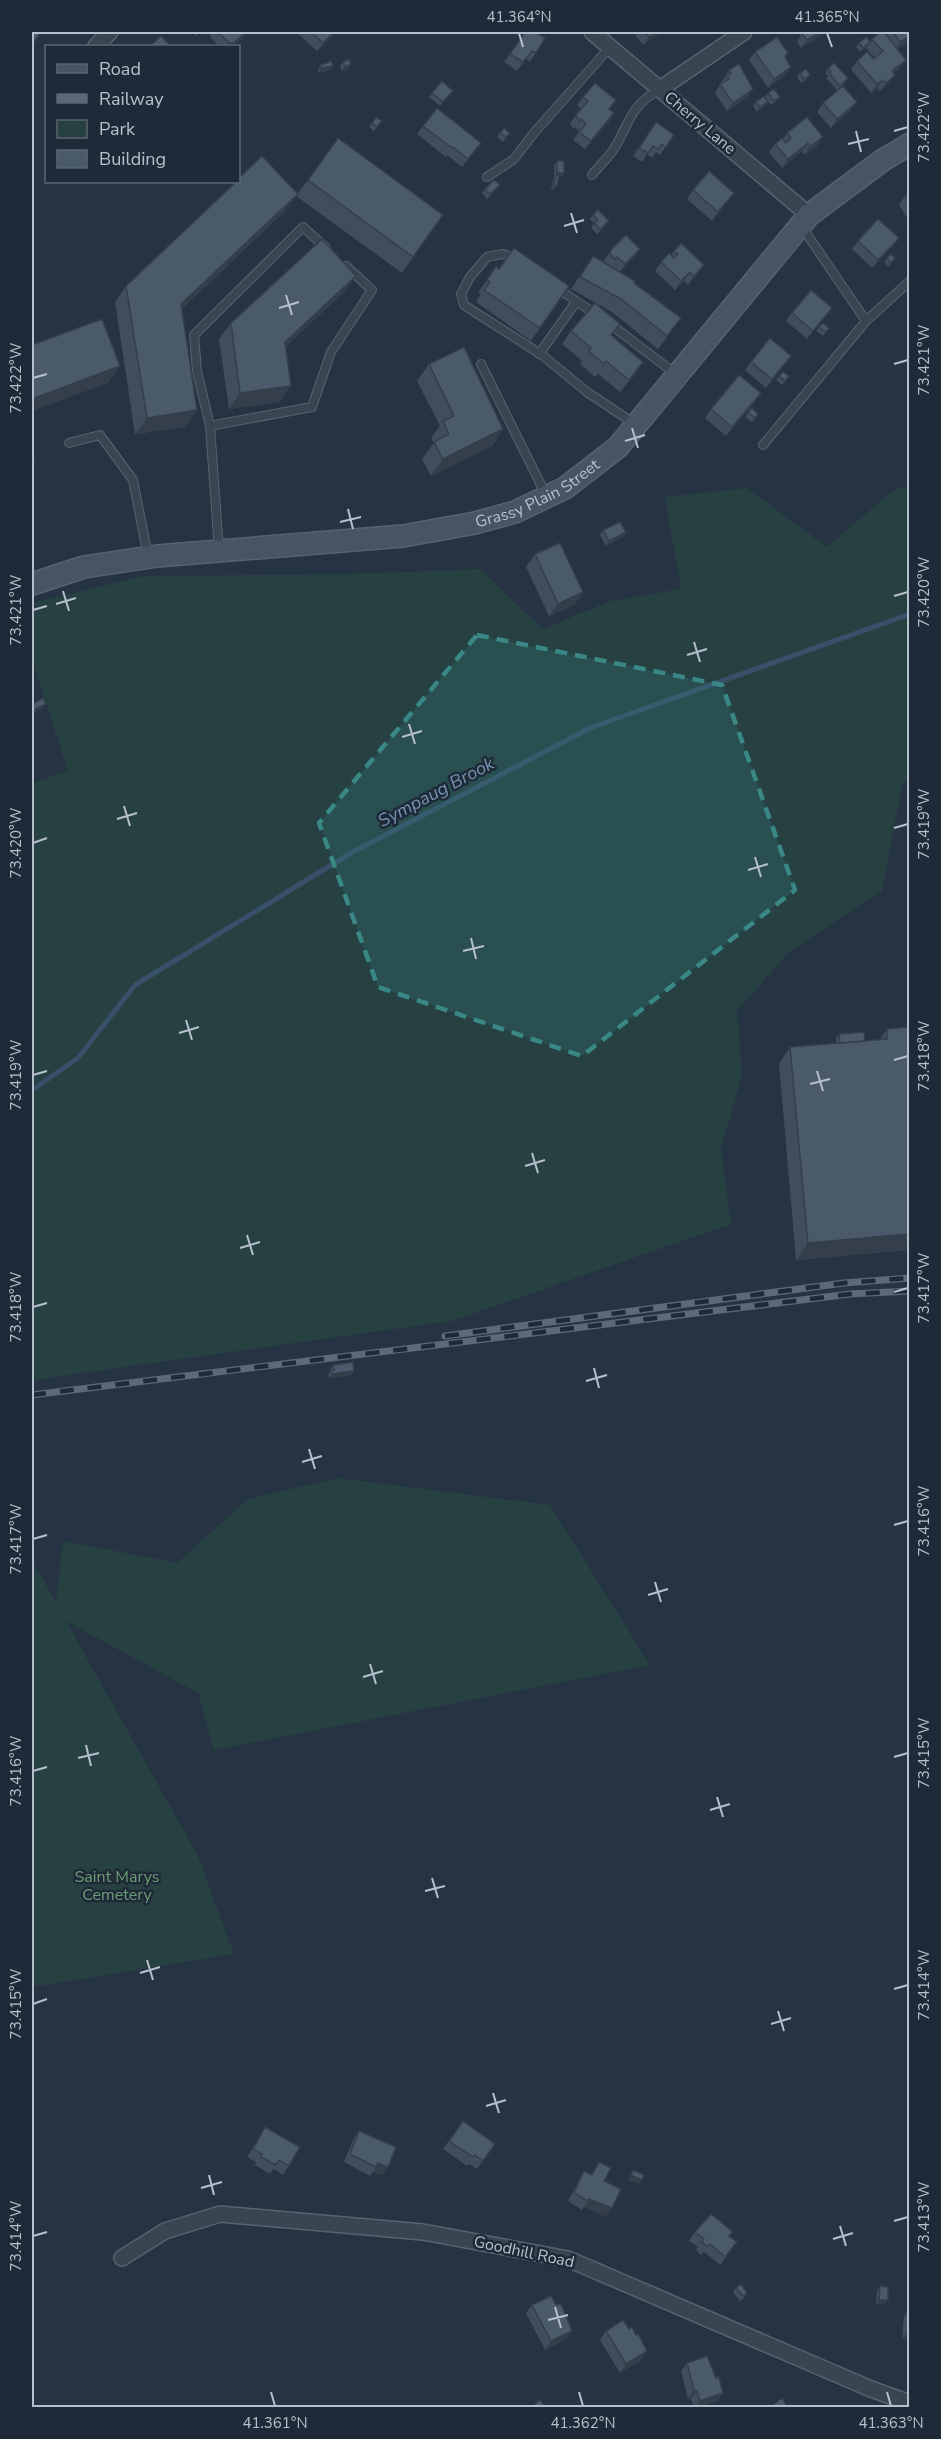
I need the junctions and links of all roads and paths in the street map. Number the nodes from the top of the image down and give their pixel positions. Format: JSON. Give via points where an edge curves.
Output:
{"nodes":[{"id":1,"x":110,"y":32,"type":"edge"},
{"id":2,"x":592,"y":32,"type":"edge"},
{"id":3,"x":744,"y":32,"type":"edge"},
{"id":4,"x":97,"y":45,"type":"edge"},
{"id":5,"x":610,"y":47,"type":"junction"},
{"id":6,"x":660,"y":89,"type":"junction"},
{"id":7,"x":909,"y":144,"type":"edge"},
{"id":8,"x":592,"y":175,"type":"dead end"},
{"id":9,"x":487,"y":177,"type":"dead end"},
{"id":10,"x":805,"y":221,"type":"junction"},
{"id":11,"x":329,"y":250,"type":"edge"},
{"id":12,"x":338,"y":258,"type":"edge"},
{"id":13,"x":521,"y":260,"type":"edge"},
{"id":14,"x":546,"y":279,"type":"edge"},
{"id":15,"x":909,"y":281,"type":"edge"},
{"id":16,"x":576,"y":302,"type":"junction"},
{"id":17,"x":866,"y":321,"type":"junction"},
{"id":18,"x":539,"y":354,"type":"junction"},
{"id":19,"x":481,"y":364,"type":"dead end"},
{"id":20,"x":678,"y":376,"type":"junction"},
{"id":21,"x":637,"y":425,"type":"junction"},
{"id":22,"x":210,"y":426,"type":"junction"},
{"id":23,"x":69,"y":443,"type":"dead end"},
{"id":24,"x":763,"y":445,"type":"dead end"},
{"id":25,"x":547,"y":497,"type":"junction"},
{"id":26,"x":219,"y":551,"type":"junction"},
{"id":27,"x":148,"y":558,"type":"junction"},
{"id":28,"x":32,"y":584,"type":"edge"},
{"id":29,"x":122,"y":2258,"type":"dead end"},
{"id":30,"x":909,"y":2403,"type":"edge"}],
"edges":[{"from":1,"to":4,"type":"street"},
{"from":2,"to":5,"type":"street","name":"Cherry Lane"},
{"from":3,"to":6,"type":"street"},
{"from":5,"to":6,"type":"street","name":"Cherry Lane"},
{"from":5,"to":9,"type":"lane","via":[[514,159]]},
{"from":6,"to":8,"type":"lane","via":[[642,100],[613,149]]},
{"from":6,"to":10,"type":"street","name":"Cherry Lane"},
{"from":7,"to":10,"type":"main road","name":"Grassy Plain Street"},
{"from":10,"to":17,"type":"lane"},
{"from":10,"to":20,"type":"main road","name":"Grassy Plain Street"},
{"from":11,"to":22,"type":"lane","via":[[303,227],[194,335],[197,371]]},
{"from":12,"to":22,"type":"lane","via":[[372,290],[331,352],[312,407]]},
{"from":13,"to":18,"type":"lane","via":[[503,254],[487,257],[461,294],[464,305]]},
{"from":14,"to":16,"type":"lane"},
{"from":15,"to":17,"type":"lane"},
{"from":16,"to":18,"type":"lane"},
{"from":16,"to":20,"type":"lane","via":[[620,330]]},
{"from":17,"to":24,"type":"lane"},
{"from":18,"to":21,"type":"lane"},
{"from":19,"to":25,"type":"lane"},
{"from":20,"to":21,"type":"main road","name":"Grassy Plain Street"},
{"from":21,"to":25,"type":"main road","name":"Grassy Plain Street","via":[[618,447],[565,488]]},
{"from":22,"to":26,"type":"lane"},
{"from":23,"to":27,"type":"lane","via":[[100,435],[133,480]]},
{"from":25,"to":26,"type":"main road","name":"Grassy Plain Street","via":[[475,523],[403,536]]},
{"from":26,"to":27,"type":"main road","name":"Grassy Plain Street"},
{"from":27,"to":28,"type":"main road","name":"Grassy Plain Street","via":[[84,567]]},
{"from":29,"to":30,"type":"street","name":"Goodhill Road","via":[[165,2231],[220,2214],[432,2234],[568,2259]]}]}
